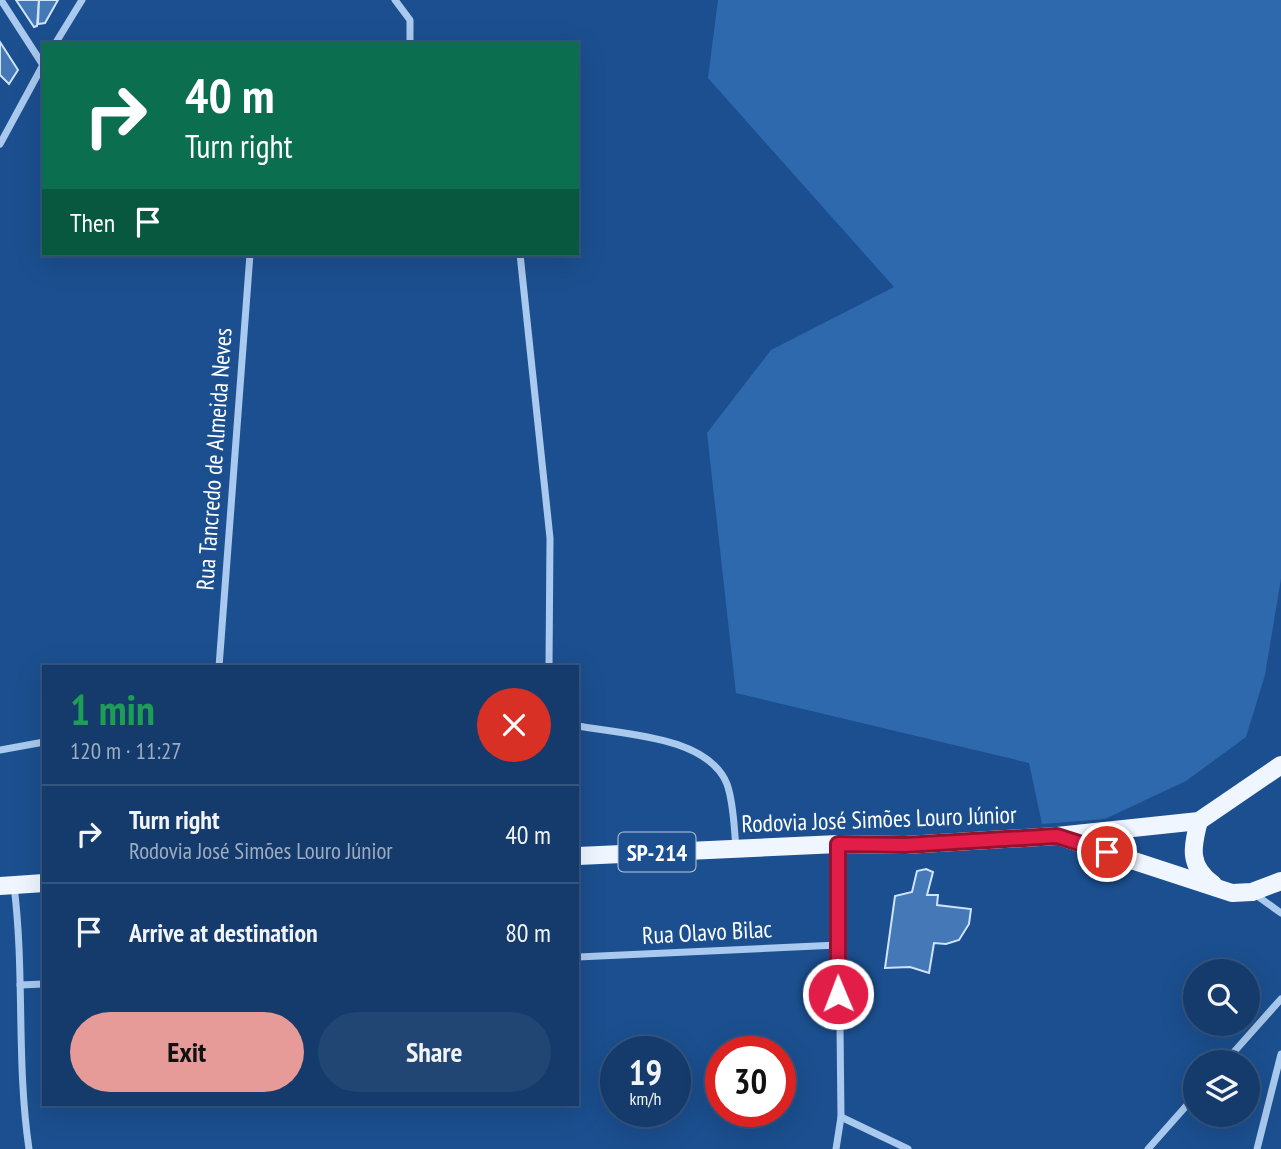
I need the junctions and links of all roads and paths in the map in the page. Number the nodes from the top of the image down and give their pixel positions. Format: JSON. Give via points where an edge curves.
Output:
{"nodes":[{"id":1,"x":1,"y":0,"type":"edge"},
{"id":2,"x":82,"y":0,"type":"edge"},
{"id":3,"x":395,"y":0,"type":"edge"},
{"id":4,"x":56,"y":42,"type":"edge"},
{"id":5,"x":410,"y":42,"type":"edge"},
{"id":6,"x":42,"y":62,"type":"edge"},
{"id":7,"x":42,"y":66,"type":"edge"},
{"id":8,"x":0,"y":144,"type":"edge"},
{"id":9,"x":250,"y":256,"type":"edge"},
{"id":10,"x":520,"y":256,"type":"edge"},
{"id":11,"x":219,"y":665,"type":"edge"},
{"id":12,"x":549,"y":665,"type":"edge"},
{"id":13,"x":579,"y":726,"type":"edge"},
{"id":14,"x":42,"y":743,"type":"edge"},
{"id":15,"x":0,"y":750,"type":"edge"},
{"id":16,"x":1277,"y":772,"type":"edge"},
{"id":17,"x":1199,"y":821,"type":"junction"},
{"id":18,"x":1057,"y":836,"type":"junction"},
{"id":19,"x":838,"y":844,"type":"junction"},
{"id":20,"x":736,"y":848,"type":"junction"},
{"id":21,"x":579,"y":856,"type":"edge"},
{"id":22,"x":1281,"y":881,"type":"edge"},
{"id":23,"x":42,"y":883,"type":"edge"},
{"id":24,"x":7,"y":885,"type":"edge"},
{"id":25,"x":1252,"y":892,"type":"junction"},
{"id":26,"x":1232,"y":893,"type":"junction"},
{"id":27,"x":1281,"y":913,"type":"edge"},
{"id":28,"x":838,"y":945,"type":"junction"},
{"id":29,"x":579,"y":957,"type":"edge"},
{"id":30,"x":42,"y":984,"type":"edge"},
{"id":31,"x":20,"y":985,"type":"junction"},
{"id":32,"x":1281,"y":999,"type":"edge"},
{"id":33,"x":1236,"y":1050,"type":"edge"},
{"id":34,"x":1281,"y":1054,"type":"edge"},
{"id":35,"x":1183,"y":1110,"type":"edge"},
{"id":36,"x":841,"y":1117,"type":"junction"},
{"id":37,"x":29,"y":1149,"type":"edge"},
{"id":38,"x":836,"y":1149,"type":"edge"},
{"id":39,"x":908,"y":1149,"type":"edge"},
{"id":40,"x":1148,"y":1149,"type":"edge"},
{"id":41,"x":1257,"y":1149,"type":"edge"}],
"edges":[{"from":1,"to":6,"type":"street"},
{"from":2,"to":4,"type":"street"},
{"from":3,"to":5,"type":"street","via":[[410,20]]},
{"from":7,"to":8,"type":"street"},
{"from":9,"to":11,"type":"street","name":"Rua Tancredo de Almeida Neves"},
{"from":10,"to":12,"type":"street","via":[[550,538]]},
{"from":13,"to":20,"type":"street","via":[[670,742],[704,755],[727,785]]},
{"from":14,"to":15,"type":"street"},
{"from":16,"to":17,"type":"main road","name":"Rodovia José Simões Louro Júnior","number":"SP-214"},
{"from":17,"to":18,"type":"main road","name":"Rodovia José Simões Louro Júnior","number":"SP-214"},
{"from":17,"to":26,"type":"main road","via":[[1192,857],[1198,871]]},
{"from":18,"to":19,"type":"main road","name":"Rodovia José Simões Louro Júnior","number":"SP-214"},
{"from":18,"to":26,"type":"main road","name":"Rodovia José Simões Louro Júnior","number":"SP-214"},
{"from":19,"to":20,"type":"main road","name":"Rodovia José Simões Louro Júnior","number":"SP-214"},
{"from":19,"to":28,"type":"street"},
{"from":20,"to":21,"type":"main road","name":"Rodovia José Simões Louro Júnior","number":"SP-214"},
{"from":22,"to":25,"type":"main road","name":"Rodovia José Simões Louro Júnior","number":"SP-214"},
{"from":23,"to":24,"type":"main road"},
{"from":24,"to":31,"type":"street","via":[[19,925]]},
{"from":25,"to":26,"type":"main road","name":"Rodovia José Simões Louro Júnior","number":"SP-214"},
{"from":25,"to":27,"type":"street"},
{"from":28,"to":29,"type":"street","name":"Rua Olavo Bilac"},
{"from":28,"to":36,"type":"street"},
{"from":30,"to":31,"type":"street"},
{"from":31,"to":37,"type":"street","via":[[20,1058]]},
{"from":32,"to":33,"type":"street"},
{"from":34,"to":41,"type":"street"},
{"from":35,"to":40,"type":"street"},
{"from":36,"to":38,"type":"street"},
{"from":36,"to":39,"type":"street"}]}
